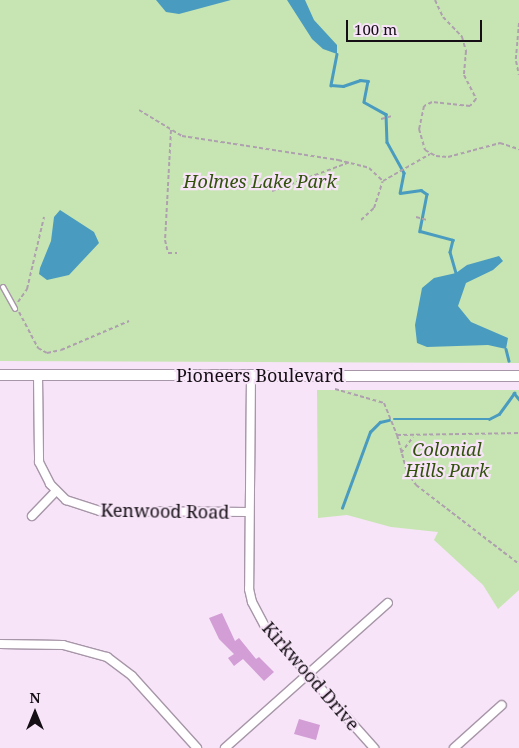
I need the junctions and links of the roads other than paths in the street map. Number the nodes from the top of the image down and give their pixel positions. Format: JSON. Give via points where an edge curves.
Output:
{"nodes":[{"id":1,"x":3,"y":287,"type":"dead end"},
{"id":2,"x":15,"y":308,"type":"road end"},
{"id":3,"x":0,"y":375,"type":"edge"},
{"id":4,"x":38,"y":375,"type":"junction"},
{"id":5,"x":251,"y":376,"type":"junction"},
{"id":6,"x":519,"y":376,"type":"edge"},
{"id":7,"x":56,"y":491,"type":"junction"},
{"id":8,"x":249,"y":512,"type":"junction"},
{"id":9,"x":32,"y":516,"type":"dead end"},
{"id":10,"x":388,"y":603,"type":"dead end"},
{"id":11,"x":0,"y":644,"type":"edge"},
{"id":12,"x":308,"y":674,"type":"junction"},
{"id":13,"x":502,"y":705,"type":"dead end"},
{"id":14,"x":197,"y":748,"type":"edge"},
{"id":15,"x":226,"y":748,"type":"edge"},
{"id":16,"x":374,"y":748,"type":"edge"},
{"id":17,"x":454,"y":748,"type":"edge"}],
"edges":[{"from":1,"to":2,"type":"lane"},
{"from":3,"to":4,"type":"main road","name":"Pioneers Boulevard"},
{"from":4,"to":5,"type":"main road","name":"Pioneers Boulevard"},
{"from":4,"to":7,"type":"street","via":[[37,450],[44,474]]},
{"from":5,"to":6,"type":"main road","name":"Pioneers Boulevard"},
{"from":5,"to":8,"type":"street","name":"Kirkwood Drive"},
{"from":7,"to":8,"type":"street","name":"Kenwood Road","via":[[76,505],[100,511]]},
{"from":7,"to":9,"type":"street"},
{"from":8,"to":12,"type":"street","name":"Kirkwood Drive","via":[[252,602],[265,626]]},
{"from":10,"to":12,"type":"street"},
{"from":11,"to":14,"type":"street","via":[[63,645],[107,657],[132,676]]},
{"from":12,"to":15,"type":"street"},
{"from":12,"to":16,"type":"street","name":"Kirkwood Drive"},
{"from":13,"to":17,"type":"street"}]}
